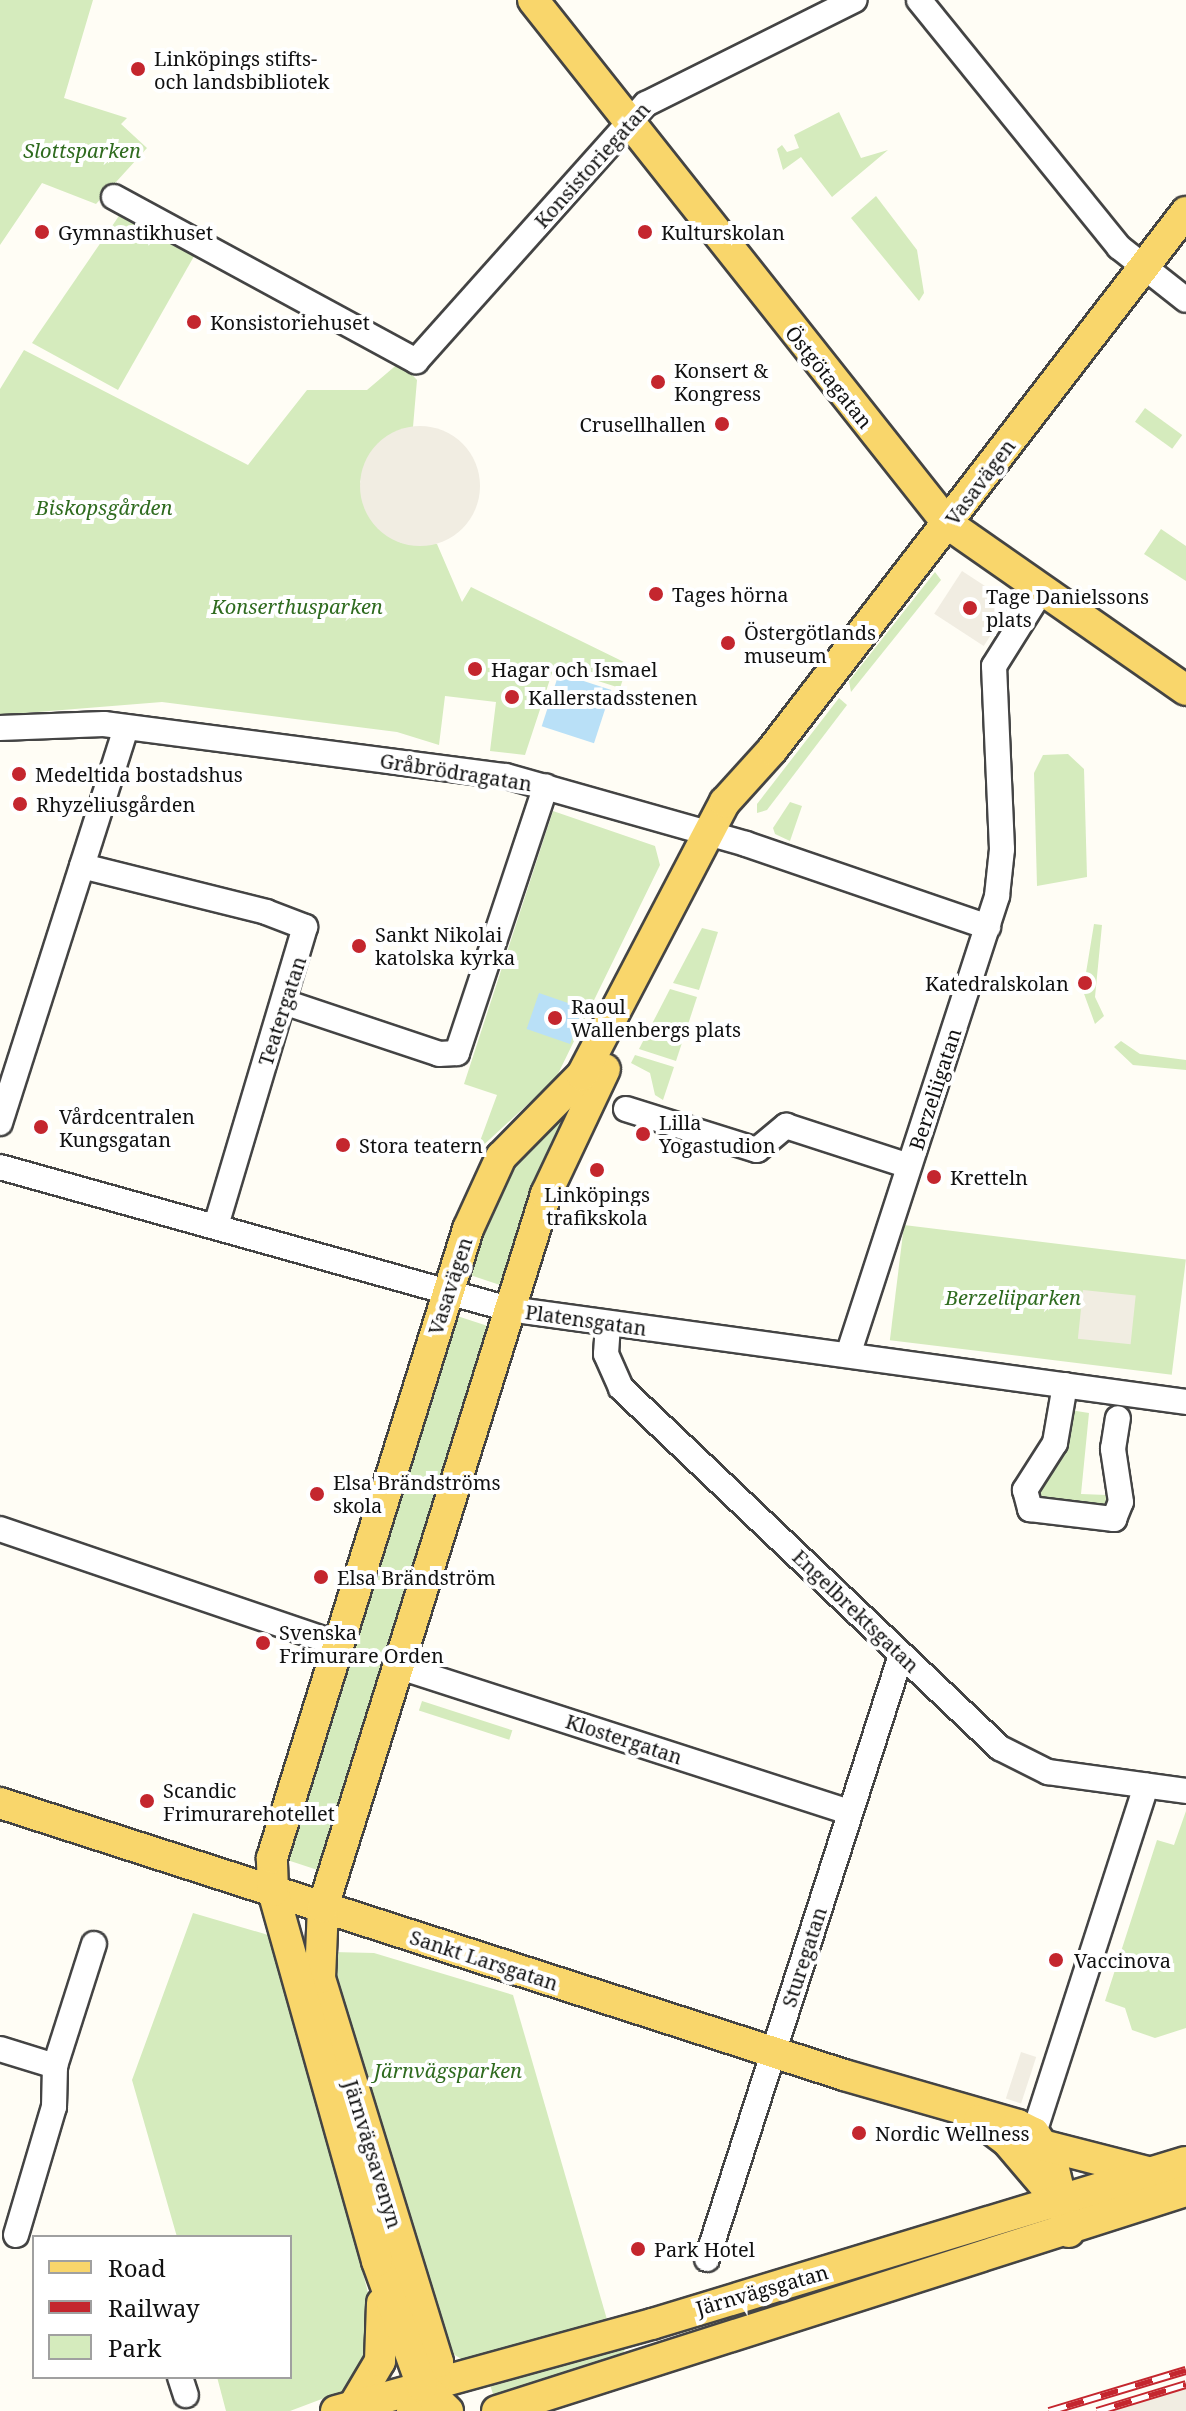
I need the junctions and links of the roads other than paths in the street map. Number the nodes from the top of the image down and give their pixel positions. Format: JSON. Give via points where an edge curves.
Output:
{"nodes":[{"id":1,"x":533,"y":0,"type":"edge"},
{"id":2,"x":855,"y":0,"type":"edge"},
{"id":3,"x":919,"y":0,"type":"edge"},
{"id":4,"x":628,"y":122,"type":"junction"},
{"id":5,"x":114,"y":197,"type":"dead end"},
{"id":6,"x":1186,"y":212,"type":"edge"},
{"id":7,"x":1144,"y":268,"type":"junction"},
{"id":8,"x":1186,"y":300,"type":"edge"},
{"id":9,"x":948,"y":524,"type":"junction"},
{"id":10,"x":1040,"y":593,"type":"junction"},
{"id":11,"x":1186,"y":690,"type":"edge"},
{"id":12,"x":0,"y":728,"type":"edge"},
{"id":13,"x":126,"y":728,"type":"junction"},
{"id":14,"x":546,"y":786,"type":"junction"},
{"id":15,"x":715,"y":837,"type":"junction"},
{"id":16,"x":82,"y":866,"type":"junction"},
{"id":17,"x":988,"y":927,"type":"junction"},
{"id":18,"x":284,"y":1002,"type":"junction"},
{"id":19,"x":626,"y":1109,"type":"dead end"},
{"id":20,"x":0,"y":1123,"type":"edge"},
{"id":21,"x":909,"y":1166,"type":"junction"},
{"id":22,"x":0,"y":1167,"type":"edge"},
{"id":23,"x":216,"y":1226,"type":"junction"},
{"id":24,"x":448,"y":1290,"type":"junction"},
{"id":25,"x":509,"y":1309,"type":"junction"},
{"id":26,"x":608,"y":1325,"type":"junction"},
{"id":27,"x":848,"y":1355,"type":"junction"},
{"id":28,"x":1065,"y":1385,"type":"junction"},
{"id":29,"x":1186,"y":1402,"type":"edge"},
{"id":30,"x":1118,"y":1418,"type":"dead end"},
{"id":31,"x":0,"y":1529,"type":"edge"},
{"id":32,"x":335,"y":1643,"type":"junction"},
{"id":33,"x":901,"y":1655,"type":"junction"},
{"id":34,"x":397,"y":1666,"type":"junction"},
{"id":35,"x":1146,"y":1786,"type":"junction"},
{"id":36,"x":1186,"y":1791,"type":"edge"},
{"id":37,"x":0,"y":1803,"type":"edge"},
{"id":38,"x":850,"y":1812,"type":"junction"},
{"id":39,"x":273,"y":1891,"type":"junction"},
{"id":40,"x":323,"y":1907,"type":"junction"},
{"id":41,"x":94,"y":1944,"type":"dead end"},
{"id":42,"x":0,"y":2049,"type":"edge"},
{"id":43,"x":773,"y":2053,"type":"junction"},
{"id":44,"x":55,"y":2066,"type":"junction"},
{"id":45,"x":969,"y":2114,"type":"junction"},
{"id":46,"x":1040,"y":2139,"type":"junction"},
{"id":47,"x":1186,"y":2162,"type":"edge"},
{"id":48,"x":1151,"y":2173,"type":"junction"},
{"id":49,"x":1186,"y":2191,"type":"edge"},
{"id":50,"x":1058,"y":2201,"type":"junction"},
{"id":51,"x":1069,"y":2232,"type":"junction"},
{"id":52,"x":17,"y":2236,"type":"edge"},
{"id":53,"x":707,"y":2259,"type":"dead end"},
{"id":54,"x":377,"y":2261,"type":"junction"},
{"id":55,"x":430,"y":2397,"type":"edge"},
{"id":56,"x":345,"y":2408,"type":"edge"},
{"id":57,"x":497,"y":2411,"type":"edge"}],
"edges":[{"from":1,"to":4,"type":"main road","name":"Östgötagatan"},
{"from":2,"to":4,"type":"street","name":"Konsistoriegatan","via":[[669,88]]},
{"from":3,"to":7,"type":"street","via":[[1119,247]]},
{"from":4,"to":5,"type":"street","name":"Konsistoriegatan","via":[[416,361]]},
{"from":4,"to":9,"type":"main road","name":"Östgötagatan"},
{"from":6,"to":7,"type":"main road","name":"Vasavägen"},
{"from":7,"to":8,"type":"street"},
{"from":7,"to":9,"type":"main road","name":"Vasavägen"},
{"from":9,"to":10,"type":"main road","name":"Östgötagatan"},
{"from":9,"to":15,"type":"main road","name":"Vasavägen","via":[[772,750]]},
{"from":10,"to":11,"type":"main road","name":"Östgötagatan"},
{"from":10,"to":17,"type":"street","name":"Berzeliigatan","via":[[994,666],[1001,873]]},
{"from":12,"to":13,"type":"street","name":"Gråbrödragatan","via":[[59,723]]},
{"from":13,"to":14,"type":"street","name":"Gråbrödragatan","via":[[462,769]]},
{"from":13,"to":16,"type":"street"},
{"from":14,"to":15,"type":"street","name":"Gråbrödragatan"},
{"from":14,"to":18,"type":"street","via":[[462,1045],[451,1054]]},
{"from":15,"to":17,"type":"street","name":"Gråbrödragatan"},
{"from":15,"to":24,"type":"main road","name":"Vasavägen","via":[[582,1075],[492,1170]]},
{"from":15,"to":25,"type":"main road","name":"Vasavägen","via":[[566,1147]]},
{"from":16,"to":18,"type":"street","name":"Teatergatan","via":[[300,921],[306,935]]},
{"from":16,"to":20,"type":"street"},
{"from":17,"to":21,"type":"street","name":"Berzeliigatan"},
{"from":18,"to":23,"type":"street","name":"Teatergatan"},
{"from":19,"to":21,"type":"street","via":[[757,1150],[786,1126]]},
{"from":21,"to":27,"type":"street","name":"Berzeliigatan"},
{"from":22,"to":23,"type":"street","name":"Platensgatan"},
{"from":23,"to":24,"type":"street","name":"Platensgatan"},
{"from":24,"to":25,"type":"street","name":"Platensgatan"},
{"from":24,"to":32,"type":"main road","name":"Vasavägen"},
{"from":25,"to":26,"type":"street","name":"Platensgatan"},
{"from":25,"to":34,"type":"main road","name":"Vasavägen"},
{"from":26,"to":27,"type":"street","name":"Platensgatan"},
{"from":26,"to":33,"type":"street","name":"Engelbrektsgatan","via":[[606,1354],[618,1384]]},
{"from":27,"to":28,"type":"street","name":"Platensgatan"},
{"from":28,"to":29,"type":"street","name":"Platensgatan"},
{"from":28,"to":30,"type":"street","via":[[1055,1443],[1025,1490],[1030,1509],[1114,1519],[1121,1502],[1113,1449]]},
{"from":31,"to":32,"type":"street"},
{"from":32,"to":39,"type":"main road","name":"Vasavägen","via":[[274,1844]]},
{"from":33,"to":35,"type":"street","name":"Engelbrektsgatan","via":[[1000,1748],[1022,1762],[1048,1772]]},
{"from":33,"to":38,"type":"street","name":"Sturegatan"},
{"from":34,"to":38,"type":"street","name":"Klostergatan"},
{"from":34,"to":40,"type":"main road","name":"Vasavägen"},
{"from":35,"to":36,"type":"street","name":"Engelbrektsgatan"},
{"from":35,"to":46,"type":"street"},
{"from":37,"to":39,"type":"main road","name":"Sankt Larsgatan"},
{"from":38,"to":43,"type":"street","name":"Sturegatan"},
{"from":39,"to":40,"type":"main road","name":"Sankt Larsgatan"},
{"from":39,"to":54,"type":"main road","name":"Järnvägsavenyn"},
{"from":40,"to":43,"type":"main road","name":"Sankt Larsgatan"},
{"from":40,"to":55,"type":"main road","name":"Järnvägsavenyn","via":[[320,1978],[438,2362]]},
{"from":41,"to":44,"type":"street"},
{"from":42,"to":44,"type":"street"},
{"from":43,"to":45,"type":"main road","name":"Sankt Larsgatan"},
{"from":43,"to":53,"type":"street","name":"Sturegatan"},
{"from":44,"to":52,"type":"street","via":[[54,2107]]},
{"from":45,"to":46,"type":"main road","name":"Sankt Larsgatan","via":[[997,2117]]},
{"from":45,"to":50,"type":"main road","name":"Sankt Larsgatan","via":[[1007,2141]]},
{"from":46,"to":48,"type":"main road","name":"Sankt Larsgatan"},
{"from":46,"to":50,"type":"main road","name":"Sankt Larsgatan","via":[[1058,2174]]},
{"from":47,"to":48,"type":"main road","name":"Järnvägsgatan"},
{"from":48,"to":50,"type":"main road","name":"Järnvägsgatan"},
{"from":49,"to":51,"type":"main road","name":"Järnvägsgatan"},
{"from":50,"to":51,"type":"main road","name":"Sankt Larsgatan"},
{"from":50,"to":55,"type":"main road","name":"Järnvägsgatan"},
{"from":51,"to":57,"type":"main road","name":"Järnvägsgatan"},
{"from":54,"to":55,"type":"main road","name":"Järnvägsavenyn"},
{"from":54,"to":56,"type":"main road","name":"Järnvägsavenyn","via":[[383,2318],[380,2361]]},
{"from":55,"to":56,"type":"main road","name":"Järnvägsgatan"}]}
